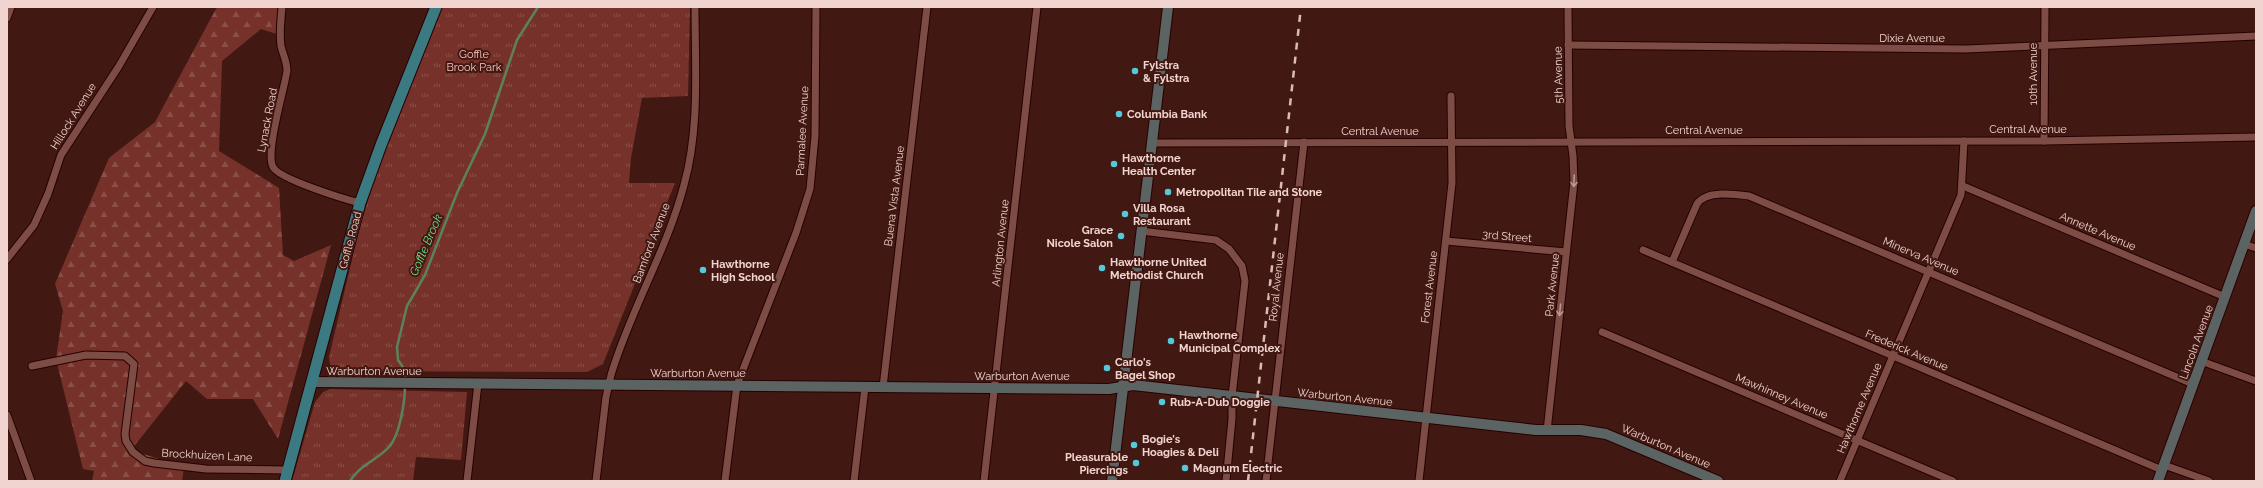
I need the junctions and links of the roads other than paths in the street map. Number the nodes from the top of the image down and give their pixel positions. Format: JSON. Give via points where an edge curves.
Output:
{"nodes":[{"id":1,"x":11,"y":7,"type":"edge"},
{"id":2,"x":153,"y":7,"type":"edge"},
{"id":3,"x":282,"y":7,"type":"edge"},
{"id":4,"x":436,"y":7,"type":"edge"},
{"id":5,"x":695,"y":7,"type":"edge"},
{"id":6,"x":816,"y":7,"type":"edge"},
{"id":7,"x":927,"y":7,"type":"edge"},
{"id":8,"x":1037,"y":7,"type":"edge"},
{"id":9,"x":1168,"y":7,"type":"edge"},
{"id":10,"x":1568,"y":7,"type":"edge"},
{"id":11,"x":2044,"y":7,"type":"edge"},
{"id":12,"x":7,"y":18,"type":"edge"},
{"id":13,"x":2256,"y":36,"type":"edge"},
{"id":14,"x":1568,"y":45,"type":"junction"},
{"id":15,"x":2044,"y":46,"type":"junction"},
{"id":16,"x":1451,"y":96,"type":"dead end"},
{"id":17,"x":2256,"y":137,"type":"edge"},
{"id":18,"x":1964,"y":141,"type":"junction"},
{"id":19,"x":2044,"y":141,"type":"junction"},
{"id":20,"x":1304,"y":142,"type":"junction"},
{"id":21,"x":1452,"y":142,"type":"junction"},
{"id":22,"x":1572,"y":142,"type":"junction"},
{"id":23,"x":1151,"y":143,"type":"junction"},
{"id":24,"x":1963,"y":186,"type":"junction"},
{"id":25,"x":360,"y":203,"type":"junction"},
{"id":26,"x":2256,"y":211,"type":"edge"},
{"id":27,"x":1141,"y":231,"type":"junction"},
{"id":28,"x":1446,"y":241,"type":"junction"},
{"id":29,"x":2244,"y":244,"type":"junction"},
{"id":30,"x":2256,"y":248,"type":"edge"},
{"id":31,"x":1643,"y":250,"type":"dead end"},
{"id":32,"x":1566,"y":252,"type":"junction"},
{"id":33,"x":7,"y":259,"type":"edge"},
{"id":34,"x":1672,"y":262,"type":"junction"},
{"id":35,"x":1929,"y":272,"type":"junction"},
{"id":36,"x":2225,"y":297,"type":"junction"},
{"id":37,"x":1602,"y":332,"type":"dead end"},
{"id":38,"x":1893,"y":356,"type":"junction"},
{"id":39,"x":2201,"y":361,"type":"junction"},
{"id":40,"x":32,"y":366,"type":"dead end"},
{"id":41,"x":312,"y":382,"type":"junction"},
{"id":42,"x":2256,"y":382,"type":"edge"},
{"id":43,"x":478,"y":384,"type":"junction"},
{"id":44,"x":2193,"y":384,"type":"junction"},
{"id":45,"x":608,"y":385,"type":"junction"},
{"id":46,"x":737,"y":385,"type":"junction"},
{"id":47,"x":1123,"y":386,"type":"junction"},
{"id":48,"x":865,"y":387,"type":"junction"},
{"id":49,"x":883,"y":387,"type":"junction"},
{"id":50,"x":994,"y":388,"type":"junction"},
{"id":51,"x":1232,"y":396,"type":"junction"},
{"id":52,"x":1275,"y":401,"type":"junction"},
{"id":53,"x":7,"y":415,"type":"edge"},
{"id":54,"x":1426,"y":418,"type":"junction"},
{"id":55,"x":1547,"y":431,"type":"junction"},
{"id":56,"x":1858,"y":440,"type":"junction"},
{"id":57,"x":2163,"y":467,"type":"junction"},
{"id":58,"x":288,"y":470,"type":"junction"},
{"id":59,"x":31,"y":481,"type":"edge"},
{"id":60,"x":285,"y":481,"type":"edge"},
{"id":61,"x":467,"y":481,"type":"edge"},
{"id":62,"x":596,"y":481,"type":"edge"},
{"id":63,"x":725,"y":481,"type":"edge"},
{"id":64,"x":854,"y":481,"type":"edge"},
{"id":65,"x":984,"y":481,"type":"edge"},
{"id":66,"x":1112,"y":481,"type":"edge"},
{"id":67,"x":1226,"y":481,"type":"edge"},
{"id":68,"x":1266,"y":481,"type":"edge"},
{"id":69,"x":1419,"y":481,"type":"edge"},
{"id":70,"x":1718,"y":481,"type":"edge"},
{"id":71,"x":1840,"y":481,"type":"edge"},
{"id":72,"x":1953,"y":481,"type":"edge"},
{"id":73,"x":2158,"y":481,"type":"edge"},
{"id":74,"x":2209,"y":481,"type":"edge"}],
"edges":[{"from":1,"to":12,"type":"street"},
{"from":2,"to":33,"type":"street","name":"Hillock Avenue","via":[[119,66],[61,155],[34,225]]},
{"from":3,"to":25,"type":"street","name":"Lynack Road","via":[[280,34],[287,71],[271,144],[272,167],[276,172],[298,182]]},
{"from":4,"to":25,"type":"main road","name":"Goffle Road"},
{"from":5,"to":45,"type":"street","name":"Bamford Avenue","via":[[694,123],[687,172]]},
{"from":6,"to":46,"type":"street","name":"Parmalee Avenue","via":[[815,136],[810,189],[796,233]]},
{"from":7,"to":49,"type":"street","name":"Buena Vista Avenue"},
{"from":8,"to":50,"type":"street","name":"Arlington Avenue"},
{"from":9,"to":23,"type":"street"},
{"from":10,"to":14,"type":"street","name":"5th Avenue"},
{"from":11,"to":15,"type":"street","name":"10th Avenue"},
{"from":13,"to":15,"type":"street","name":"Dixie Avenue"},
{"from":14,"to":15,"type":"street","name":"Dixie Avenue","via":[[1935,49]]},
{"from":14,"to":22,"type":"street","name":"5th Avenue","via":[[1569,126]]},
{"from":15,"to":19,"type":"street","name":"10th Avenue"},
{"from":16,"to":21,"type":"street","name":"Forest Avenue"},
{"from":17,"to":19,"type":"street","name":"Central Avenue"},
{"from":18,"to":19,"type":"street","name":"Central Avenue"},
{"from":18,"to":22,"type":"street","name":"Central Avenue"},
{"from":18,"to":24,"type":"street","name":"Hawthorne Avenue"},
{"from":20,"to":21,"type":"street","name":"Central Avenue"},
{"from":20,"to":23,"type":"street","name":"Central Avenue"},
{"from":20,"to":52,"type":"street","name":"Royal Avenue"},
{"from":21,"to":22,"type":"street","name":"Central Avenue"},
{"from":21,"to":28,"type":"street","name":"Forest Avenue","via":[[1452,183]]},
{"from":22,"to":32,"type":"street","name":"Park Avenue","one_way":true,"via":[[1574,182]]},
{"from":23,"to":27,"type":"street"},
{"from":24,"to":35,"type":"street","name":"Hawthorne Avenue"},
{"from":24,"to":36,"type":"street","name":"Annette Avenue"},
{"from":25,"to":41,"type":"main road","name":"Goffle Road"},
{"from":26,"to":29,"type":"street","name":"Lincoln Avenue"},
{"from":27,"to":47,"type":"street"},
{"from":27,"to":51,"type":"street","via":[[1216,240],[1223,244],[1244,270],[1245,281]]},
{"from":28,"to":32,"type":"street","name":"3rd Street"},
{"from":28,"to":54,"type":"street","name":"Forest Avenue"},
{"from":29,"to":30,"type":"street"},
{"from":29,"to":36,"type":"street","name":"Lincoln Avenue"},
{"from":31,"to":34,"type":"street","name":"Frederick Avenue"},
{"from":32,"to":55,"type":"street","name":"Park Avenue","one_way":true},
{"from":34,"to":35,"type":"street","name":"Minerva Avenue","via":[[1700,201],[1708,196],[1743,195],[1756,198]]},
{"from":34,"to":38,"type":"street","name":"Frederick Avenue"},
{"from":35,"to":38,"type":"street","name":"Hawthorne Avenue"},
{"from":35,"to":44,"type":"street","name":"Minerva Avenue"},
{"from":36,"to":39,"type":"street","name":"Lincoln Avenue"},
{"from":37,"to":56,"type":"street","name":"Mawhinney Avenue"},
{"from":38,"to":56,"type":"street","name":"Hawthorne Avenue"},
{"from":38,"to":57,"type":"street","name":"Frederick Avenue"},
{"from":39,"to":42,"type":"street"},
{"from":39,"to":44,"type":"street","name":"Lincoln Avenue"},
{"from":40,"to":58,"type":"street","name":"Brockhuizen Lane","via":[[86,354],[125,356],[134,364],[126,441],[133,452],[145,461],[188,468]]},
{"from":41,"to":43,"type":"street","name":"Warburton Avenue"},
{"from":41,"to":58,"type":"main road","name":"Goffle Road"},
{"from":43,"to":45,"type":"street","name":"Warburton Avenue"},
{"from":43,"to":61,"type":"street"},
{"from":44,"to":57,"type":"street","name":"Lincoln Avenue"},
{"from":45,"to":46,"type":"street","name":"Warburton Avenue"},
{"from":45,"to":62,"type":"street","name":"Bamford Avenue"},
{"from":46,"to":48,"type":"street","name":"Warburton Avenue"},
{"from":46,"to":63,"type":"street","name":"Parmalee Avenue"},
{"from":47,"to":50,"type":"street","name":"Warburton Avenue"},
{"from":47,"to":51,"type":"street","name":"Warburton Avenue"},
{"from":47,"to":66,"type":"street"},
{"from":48,"to":49,"type":"street","name":"Warburton Avenue"},
{"from":48,"to":64,"type":"street"},
{"from":49,"to":50,"type":"street","name":"Warburton Avenue"},
{"from":50,"to":65,"type":"street","name":"Arlington Avenue"},
{"from":51,"to":52,"type":"street","name":"Warburton Avenue"},
{"from":51,"to":67,"type":"street"},
{"from":52,"to":54,"type":"street","name":"Warburton Avenue"},
{"from":52,"to":68,"type":"street","name":"Royal Avenue"},
{"from":53,"to":59,"type":"street"},
{"from":54,"to":55,"type":"street","name":"Warburton Avenue"},
{"from":54,"to":69,"type":"street","name":"Forest Avenue"},
{"from":55,"to":70,"type":"street","name":"Warburton Avenue","via":[[1581,430],[1606,434]]},
{"from":56,"to":71,"type":"street","name":"Hawthorne Avenue"},
{"from":56,"to":72,"type":"street","name":"Mawhinney Avenue"},
{"from":57,"to":73,"type":"street","name":"Lincoln Avenue"},
{"from":57,"to":74,"type":"street","name":"Frederick Avenue"},
{"from":58,"to":60,"type":"main road","name":"Goffle Road"}]}
